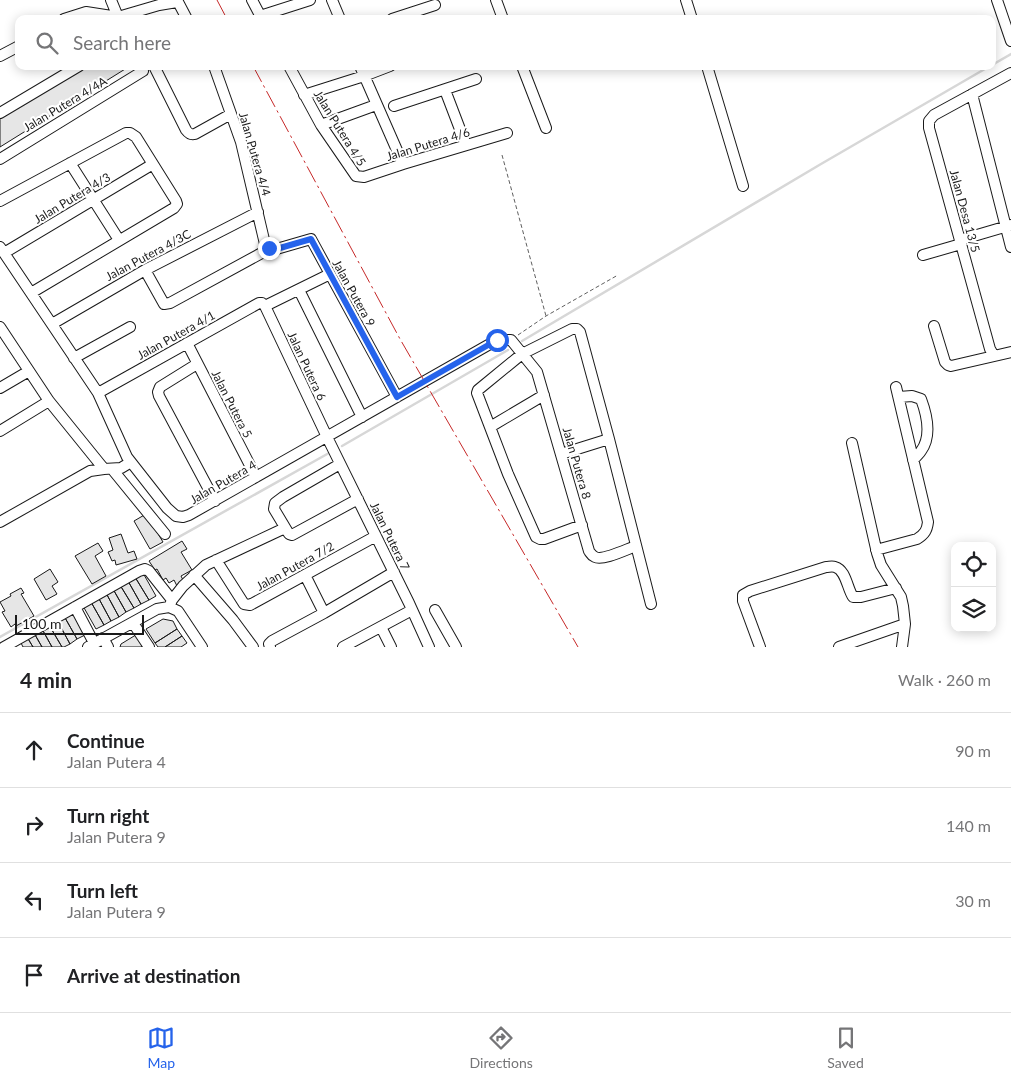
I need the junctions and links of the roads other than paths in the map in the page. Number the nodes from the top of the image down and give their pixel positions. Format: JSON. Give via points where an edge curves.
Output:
{"nodes":[{"id":1,"x":110,"y":0,"type":"edge"},
{"id":2,"x":252,"y":0,"type":"edge"},
{"id":3,"x":310,"y":0,"type":"edge"},
{"id":4,"x":332,"y":0,"type":"edge"},
{"id":5,"x":496,"y":0,"type":"edge"},
{"id":6,"x":686,"y":0,"type":"edge"},
{"id":7,"x":997,"y":0,"type":"edge"},
{"id":8,"x":177,"y":1,"type":"edge"},
{"id":9,"x":434,"y":5,"type":"dead end"},
{"id":10,"x":77,"y":15,"type":"edge"},
{"id":11,"x":109,"y":15,"type":"edge"},
{"id":12,"x":123,"y":15,"type":"edge"},
{"id":13,"x":130,"y":15,"type":"edge"},
{"id":14,"x":185,"y":15,"type":"edge"},
{"id":15,"x":260,"y":15,"type":"edge"},
{"id":16,"x":269,"y":15,"type":"edge"},
{"id":17,"x":338,"y":15,"type":"edge"},
{"id":18,"x":404,"y":15,"type":"edge"},
{"id":19,"x":502,"y":15,"type":"edge"},
{"id":20,"x":691,"y":15,"type":"edge"},
{"id":21,"x":1011,"y":41,"type":"edge"},
{"id":22,"x":15,"y":48,"type":"edge"},
{"id":23,"x":0,"y":56,"type":"edge"},
{"id":24,"x":72,"y":70,"type":"edge"},
{"id":25,"x":156,"y":70,"type":"edge"},
{"id":26,"x":215,"y":70,"type":"edge"},
{"id":27,"x":291,"y":70,"type":"edge"},
{"id":28,"x":524,"y":70,"type":"edge"},
{"id":29,"x":708,"y":70,"type":"edge"},
{"id":30,"x":143,"y":71,"type":"dead end"},
{"id":31,"x":362,"y":71,"type":"edge"},
{"id":32,"x":1011,"y":72,"type":"edge"},
{"id":33,"x":476,"y":79,"type":"dead end"},
{"id":34,"x":444,"y":90,"type":"junction"},
{"id":35,"x":972,"y":94,"type":"junction"},
{"id":36,"x":304,"y":95,"type":"junction"},
{"id":37,"x":376,"y":104,"type":"junction"},
{"id":38,"x":394,"y":106,"type":"dead end"},
{"id":39,"x":0,"y":113,"type":"edge"},
{"id":40,"x":231,"y":114,"type":"junction"},
{"id":41,"x":321,"y":125,"type":"junction"},
{"id":42,"x":546,"y":128,"type":"dead end"},
{"id":43,"x":508,"y":133,"type":"dead end"},
{"id":44,"x":466,"y":145,"type":"junction"},
{"id":45,"x":0,"y":159,"type":"edge"},
{"id":46,"x":70,"y":163,"type":"junction"},
{"id":47,"x":153,"y":164,"type":"junction"},
{"id":48,"x":403,"y":164,"type":"junction"},
{"id":49,"x":356,"y":176,"type":"joint"},
{"id":50,"x":743,"y":186,"type":"dead end"},
{"id":51,"x":93,"y":199,"type":"junction"},
{"id":52,"x":0,"y":200,"type":"edge"},
{"id":53,"x":258,"y":212,"type":"junction"},
{"id":54,"x":1008,"y":226,"type":"edge"},
{"id":55,"x":119,"y":240,"type":"junction"},
{"id":56,"x":960,"y":242,"type":"junction"},
{"id":57,"x":1011,"y":247,"type":"edge"},
{"id":58,"x":269,"y":248,"type":"junction"},
{"id":59,"x":2,"y":250,"type":"edge"},
{"id":60,"x":922,"y":255,"type":"dead end"},
{"id":61,"x":145,"y":270,"type":"junction"},
{"id":62,"x":330,"y":274,"type":"junction"},
{"id":63,"x":299,"y":290,"type":"junction"},
{"id":64,"x":31,"y":293,"type":"junction"},
{"id":65,"x":265,"y":306,"type":"junction"},
{"id":66,"x":52,"y":324,"type":"junction"},
{"id":67,"x":934,"y":326,"type":"dead end"},
{"id":68,"x":130,"y":327,"type":"dead end"},
{"id":69,"x":2,"y":333,"type":"edge"},
{"id":70,"x":511,"y":340,"type":"joint"},
{"id":71,"x":186,"y":343,"type":"junction"},
{"id":72,"x":1011,"y":352,"type":"edge"},
{"id":73,"x":522,"y":354,"type":"junction"},
{"id":74,"x":994,"y":356,"type":"junction"},
{"id":75,"x":74,"y":358,"type":"junction"},
{"id":76,"x":197,"y":364,"type":"junction"},
{"id":77,"x":29,"y":371,"type":"junction"},
{"id":78,"x":0,"y":388,"type":"edge"},
{"id":79,"x":98,"y":393,"type":"junction"},
{"id":80,"x":544,"y":396,"type":"junction"},
{"id":81,"x":397,"y":397,"type":"junction"},
{"id":82,"x":49,"y":401,"type":"junction"},
{"id":83,"x":362,"y":417,"type":"junction"},
{"id":84,"x":490,"y":426,"type":"junction"},
{"id":85,"x":0,"y":431,"type":"edge"},
{"id":86,"x":327,"y":437,"type":"junction"},
{"id":87,"x":609,"y":439,"type":"junction"},
{"id":88,"x":852,"y":443,"type":"dead end"},
{"id":89,"x":561,"y":454,"type":"junction"},
{"id":90,"x":913,"y":460,"type":"junction"},
{"id":91,"x":131,"y":462,"type":"junction"},
{"id":92,"x":340,"y":464,"type":"junction"},
{"id":93,"x":108,"y":469,"type":"junction"},
{"id":94,"x":256,"y":477,"type":"junction"},
{"id":95,"x":358,"y":499,"type":"junction"},
{"id":96,"x":215,"y":501,"type":"junction"},
{"id":97,"x":0,"y":522,"type":"edge"},
{"id":98,"x":582,"y":525,"type":"junction"},
{"id":99,"x":285,"y":528,"type":"junction"},
{"id":100,"x":165,"y":534,"type":"dead end"},
{"id":101,"x":376,"y":536,"type":"junction"},
{"id":102,"x":636,"y":546,"type":"junction"},
{"id":103,"x":876,"y":550,"type":"junction"},
{"id":104,"x":216,"y":560,"type":"junction"},
{"id":105,"x":394,"y":572,"type":"junction"},
{"id":106,"x":194,"y":575,"type":"junction"},
{"id":107,"x":305,"y":575,"type":"junction"},
{"id":108,"x":896,"y":588,"type":"junction"},
{"id":109,"x":170,"y":604,"type":"junction"},
{"id":110,"x":651,"y":604,"type":"dead end"},
{"id":111,"x":75,"y":608,"type":"junction"},
{"id":112,"x":412,"y":610,"type":"junction"},
{"id":113,"x":436,"y":610,"type":"dead end"},
{"id":114,"x":324,"y":614,"type":"junction"},
{"id":115,"x":133,"y":622,"type":"junction"},
{"id":116,"x":905,"y":624,"type":"junction"},
{"id":117,"x":381,"y":627,"type":"junction"},
{"id":118,"x":98,"y":644,"type":"edge"},
{"id":119,"x":346,"y":646,"type":"edge"},
{"id":120,"x":4,"y":647,"type":"edge"},
{"id":121,"x":149,"y":647,"type":"edge"},
{"id":122,"x":202,"y":647,"type":"edge"},
{"id":123,"x":253,"y":647,"type":"edge"},
{"id":124,"x":270,"y":647,"type":"edge"},
{"id":125,"x":391,"y":647,"type":"edge"},
{"id":126,"x":428,"y":647,"type":"edge"},
{"id":127,"x":456,"y":647,"type":"edge"},
{"id":128,"x":760,"y":647,"type":"edge"},
{"id":129,"x":839,"y":647,"type":"edge"},
{"id":130,"x":902,"y":647,"type":"edge"}],
"edges":[{"from":1,"to":12,"type":"street"},
{"from":2,"to":15,"type":"street"},
{"from":3,"to":16,"type":"street"},
{"from":4,"to":17,"type":"street"},
{"from":5,"to":19,"type":"street"},
{"from":6,"to":20,"type":"street"},
{"from":7,"to":21,"type":"street"},
{"from":8,"to":13,"type":"street"},
{"from":8,"to":14,"type":"street"},
{"from":9,"to":18,"type":"street"},
{"from":10,"to":11,"type":"street","via":[[86,12]]},
{"from":22,"to":23,"type":"street"},
{"from":24,"to":39,"type":"street"},
{"from":25,"to":40,"type":"street","via":[[189,134],[196,134]]},
{"from":26,"to":40,"type":"street","name":"Jalan Putera 4/4"},
{"from":27,"to":36,"type":"street","name":"Jalan Putera 4/5"},
{"from":28,"to":42,"type":"street"},
{"from":29,"to":50,"type":"street"},
{"from":30,"to":45,"type":"street","name":"Jalan Putera 4/4A"},
{"from":31,"to":36,"type":"street"},
{"from":31,"to":37,"type":"street"},
{"from":32,"to":35,"type":"street"},
{"from":33,"to":34,"type":"street"},
{"from":34,"to":38,"type":"street"},
{"from":34,"to":44,"type":"street"},
{"from":35,"to":54,"type":"street"},
{"from":35,"to":56,"type":"street","name":"Jalan Desa 13/5","via":[[929,121]]},
{"from":36,"to":41,"type":"street","name":"Jalan Putera 4/5"},
{"from":37,"to":41,"type":"street"},
{"from":37,"to":48,"type":"street"},
{"from":40,"to":53,"type":"street","name":"Jalan Putera 4/4"},
{"from":41,"to":49,"type":"street","name":"Jalan Putera 4/5"},
{"from":43,"to":44,"type":"street","name":"Jalan Putera 4/6"},
{"from":44,"to":48,"type":"street","name":"Jalan Putera 4/6"},
{"from":46,"to":47,"type":"street","via":[[126,132],[136,137]]},
{"from":46,"to":51,"type":"street"},
{"from":46,"to":52,"type":"street"},
{"from":47,"to":51,"type":"street","name":"Jalan Putera 4/3"},
{"from":47,"to":55,"type":"street","via":[[177,204]]},
{"from":48,"to":49,"type":"street","name":"Jalan Putera 4/6","via":[[364,177]]},
{"from":51,"to":55,"type":"street"},
{"from":51,"to":59,"type":"street","name":"Jalan Putera 4/3"},
{"from":53,"to":58,"type":"street","name":"Jalan Putera 4/4","via":[[265,244]]},
{"from":53,"to":61,"type":"street","name":"Jalan Putera 4/3C"},
{"from":54,"to":56,"type":"street"},
{"from":54,"to":57,"type":"street"},
{"from":55,"to":64,"type":"street"},
{"from":56,"to":60,"type":"street"},
{"from":56,"to":74,"type":"street","name":"Jalan Desa 13/5"},
{"from":58,"to":61,"type":"street","via":[[170,303],[164,304]]},
{"from":58,"to":62,"type":"street","name":"Jalan Putera 9","via":[[273,250],[311,239]]},
{"from":59,"to":64,"type":"street","name":"Jalan Putera 4"},
{"from":61,"to":66,"type":"street","name":"Jalan Putera 4/3C"},
{"from":62,"to":63,"type":"street"},
{"from":62,"to":81,"type":"street","name":"Jalan Putera 9"},
{"from":63,"to":65,"type":"street"},
{"from":63,"to":83,"type":"street"},
{"from":64,"to":66,"type":"street","name":"Jalan Putera 4"},
{"from":65,"to":71,"type":"street","name":"Jalan Putera 4/1","via":[[259,303]]},
{"from":65,"to":86,"type":"street","name":"Jalan Putera 6"},
{"from":66,"to":75,"type":"street","name":"Jalan Putera 4"},
{"from":67,"to":74,"type":"street","via":[[948,365]]},
{"from":68,"to":75,"type":"street"},
{"from":69,"to":77,"type":"street"},
{"from":70,"to":73,"type":"street","name":"Jalan Putera 8"},
{"from":70,"to":81,"type":"street","name":"Jalan Putera 4","via":[[497,340]]},
{"from":71,"to":76,"type":"street","name":"Jalan Putera 5"},
{"from":71,"to":79,"type":"street","name":"Jalan Putera 4/1"},
{"from":72,"to":74,"type":"street"},
{"from":73,"to":80,"type":"street","name":"Jalan Putera 8","via":[[537,372]]},
{"from":73,"to":84,"type":"street","via":[[478,390]]},
{"from":73,"to":87,"type":"street","via":[[577,329]]},
{"from":75,"to":79,"type":"street","name":"Jalan Putera 4"},
{"from":76,"to":94,"type":"street","name":"Jalan Putera 5"},
{"from":76,"to":96,"type":"street","via":[[158,392]]},
{"from":77,"to":78,"type":"street"},
{"from":77,"to":82,"type":"street"},
{"from":79,"to":91,"type":"street","name":"Jalan Putera 4"},
{"from":80,"to":84,"type":"street"},
{"from":80,"to":89,"type":"street","name":"Jalan Putera 8"},
{"from":81,"to":83,"type":"street","name":"Jalan Putera 4"},
{"from":82,"to":85,"type":"street"},
{"from":82,"to":93,"type":"street"},
{"from":83,"to":86,"type":"street","name":"Jalan Putera 4"},
{"from":84,"to":98,"type":"street","via":[[536,537],[544,539]]},
{"from":86,"to":92,"type":"street","name":"Jalan Putera 7"},
{"from":86,"to":94,"type":"street","name":"Jalan Putera 4"},
{"from":87,"to":89,"type":"street"},
{"from":87,"to":102,"type":"street"},
{"from":88,"to":103,"type":"street"},
{"from":89,"to":98,"type":"street","name":"Jalan Putera 8"},
{"from":90,"to":90,"type":"street","via":[[897,392],[918,397],[924,407],[928,436]]},
{"from":90,"to":103,"type":"street","via":[[928,522],[927,530],[918,539]]},
{"from":91,"to":93,"type":"street","via":[[121,468]]},
{"from":91,"to":96,"type":"street","name":"Jalan Putera 4","via":[[176,516],[189,516]]},
{"from":92,"to":95,"type":"street","name":"Jalan Putera 7"},
{"from":92,"to":99,"type":"street","via":[[275,504],[274,509]]},
{"from":93,"to":97,"type":"street","via":[[90,471]]},
{"from":93,"to":100,"type":"street"},
{"from":94,"to":96,"type":"street","name":"Jalan Putera 4"},
{"from":95,"to":99,"type":"street","via":[[292,536]]},
{"from":95,"to":101,"type":"street","name":"Jalan Putera 7"},
{"from":98,"to":102,"type":"street","name":"Jalan Putera 8","via":[[589,551],[597,558]]},
{"from":99,"to":104,"type":"street"},
{"from":101,"to":105,"type":"street","name":"Jalan Putera 7"},
{"from":101,"to":107,"type":"street","name":"Jalan Putera 7/2"},
{"from":102,"to":110,"type":"street"},
{"from":103,"to":108,"type":"street","via":[[881,565]]},
{"from":104,"to":106,"type":"street"},
{"from":104,"to":107,"type":"street","name":"Jalan Putera 7/2","via":[[247,605]]},
{"from":105,"to":112,"type":"street","name":"Jalan Putera 7"},
{"from":105,"to":114,"type":"street"},
{"from":106,"to":109,"type":"street"},
{"from":106,"to":123,"type":"street"},
{"from":107,"to":114,"type":"street"},
{"from":108,"to":116,"type":"street","via":[[901,597]]},
{"from":108,"to":128,"type":"street","via":[[853,596],[840,570],[826,567],[750,591],[743,595],[743,601]]},
{"from":109,"to":111,"type":"street","via":[[149,570],[145,569]]},
{"from":109,"to":115,"type":"street"},
{"from":109,"to":122,"type":"street"},
{"from":111,"to":118,"type":"street"},
{"from":111,"to":120,"type":"street"},
{"from":112,"to":117,"type":"street"},
{"from":112,"to":126,"type":"street","name":"Jalan Putera 7"},
{"from":113,"to":127,"type":"street"},
{"from":114,"to":124,"type":"street","via":[[272,642]]},
{"from":115,"to":118,"type":"street"},
{"from":115,"to":121,"type":"street"},
{"from":116,"to":129,"type":"street"},
{"from":116,"to":130,"type":"street"},
{"from":117,"to":119,"type":"street"},
{"from":117,"to":125,"type":"street"}]}
